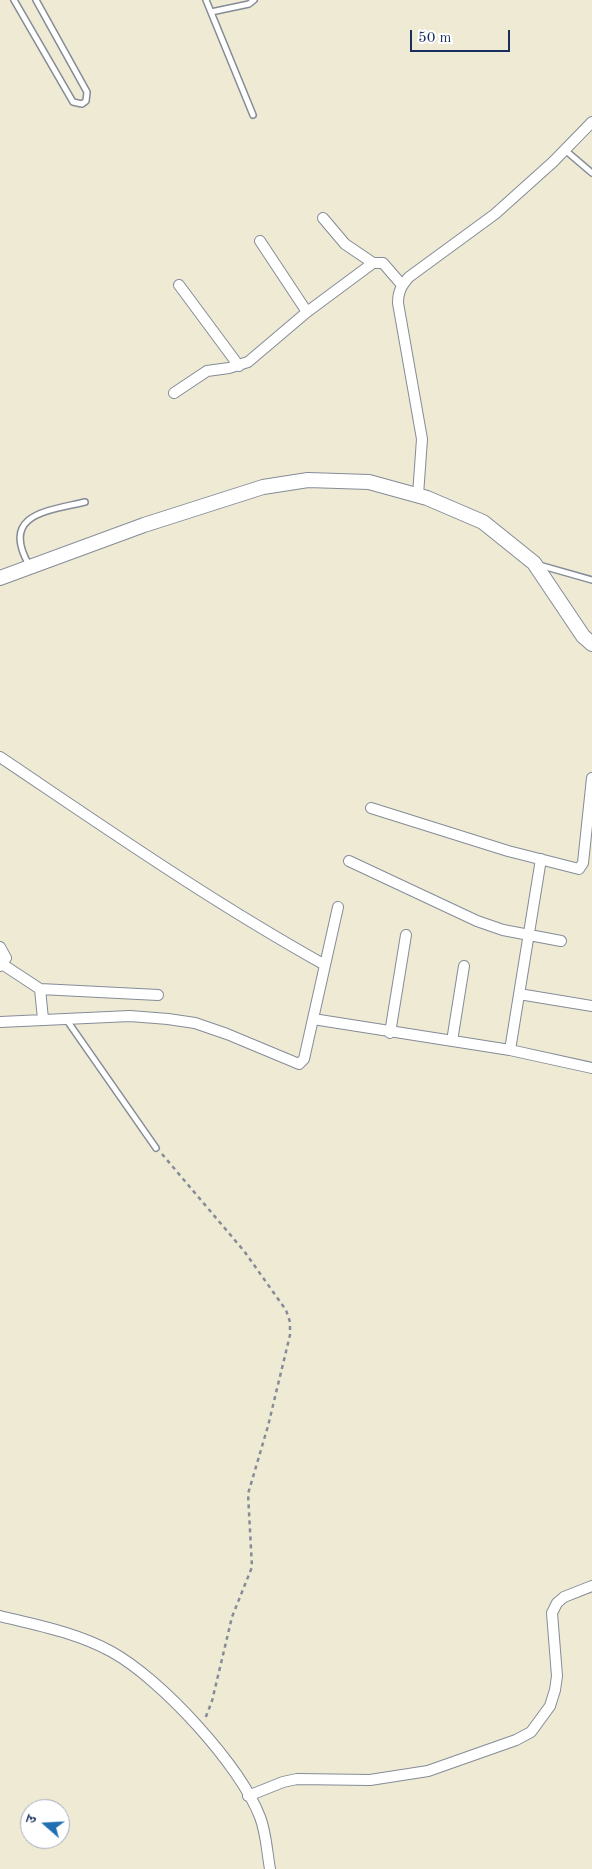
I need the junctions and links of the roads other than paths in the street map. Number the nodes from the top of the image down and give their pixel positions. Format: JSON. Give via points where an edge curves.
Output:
{"nodes":[{"id":1,"x":14,"y":0,"type":"edge"},
{"id":2,"x":36,"y":0,"type":"edge"},
{"id":3,"x":206,"y":0,"type":"edge"},
{"id":4,"x":254,"y":0,"type":"edge"},
{"id":5,"x":211,"y":12,"type":"junction"},
{"id":6,"x":253,"y":115,"type":"dead end"},
{"id":7,"x":592,"y":122,"type":"edge"},
{"id":8,"x":565,"y":150,"type":"junction"},
{"id":9,"x":592,"y":173,"type":"edge"},
{"id":10,"x":323,"y":218,"type":"dead end"},
{"id":11,"x":260,"y":241,"type":"dead end"},
{"id":12,"x":374,"y":263,"type":"junction"},
{"id":13,"x":402,"y":285,"type":"junction"},
{"id":14,"x":179,"y":286,"type":"dead end"},
{"id":15,"x":307,"y":312,"type":"junction"},
{"id":16,"x":239,"y":366,"type":"junction"},
{"id":17,"x":174,"y":393,"type":"dead end"},
{"id":18,"x":418,"y":495,"type":"junction"},
{"id":19,"x":85,"y":502,"type":"dead end"},
{"id":20,"x":534,"y":564,"type":"junction"},
{"id":21,"x":30,"y":567,"type":"junction"},
{"id":22,"x":0,"y":578,"type":"edge"},
{"id":23,"x":592,"y":580,"type":"edge"},
{"id":24,"x":592,"y":644,"type":"edge"},
{"id":25,"x":0,"y":757,"type":"edge"},
{"id":26,"x":592,"y":778,"type":"edge"},
{"id":27,"x":371,"y":808,"type":"dead end"},
{"id":28,"x":541,"y":859,"type":"junction"},
{"id":29,"x":349,"y":861,"type":"dead end"},
{"id":30,"x":338,"y":907,"type":"dead end"},
{"id":31,"x":406,"y":935,"type":"dead end"},
{"id":32,"x":528,"y":936,"type":"junction"},
{"id":33,"x":561,"y":941,"type":"dead end"},
{"id":34,"x":0,"y":947,"type":"edge"},
{"id":35,"x":1,"y":965,"type":"edge"},
{"id":36,"x":325,"y":965,"type":"junction"},
{"id":37,"x":464,"y":966,"type":"dead end"},
{"id":38,"x":40,"y":989,"type":"junction"},
{"id":39,"x":519,"y":994,"type":"junction"},
{"id":40,"x":158,"y":995,"type":"dead end"},
{"id":41,"x":592,"y":1006,"type":"edge"},
{"id":42,"x":66,"y":1018,"type":"junction"},
{"id":43,"x":43,"y":1019,"type":"junction"},
{"id":44,"x":313,"y":1020,"type":"junction"},
{"id":45,"x":0,"y":1022,"type":"edge"},
{"id":46,"x":390,"y":1032,"type":"junction"},
{"id":47,"x":452,"y":1041,"type":"junction"},
{"id":48,"x":510,"y":1050,"type":"junction"},
{"id":49,"x":592,"y":1068,"type":"edge"},
{"id":50,"x":156,"y":1148,"type":"road end"},
{"id":51,"x":592,"y":1586,"type":"edge"},
{"id":52,"x":0,"y":1616,"type":"edge"},
{"id":53,"x":248,"y":1796,"type":"junction"},
{"id":54,"x":270,"y":1869,"type":"edge"}],
"edges":[{"from":1,"to":2,"type":"lane","via":[[73,102],[82,104],[86,101],[87,92]]},
{"from":3,"to":5,"type":"lane"},
{"from":4,"to":5,"type":"lane","via":[[250,4]]},
{"from":5,"to":6,"type":"lane"},
{"from":7,"to":8,"type":"street"},
{"from":8,"to":9,"type":"lane"},
{"from":8,"to":13,"type":"street","via":[[494,214]]},
{"from":10,"to":12,"type":"street","via":[[345,244]]},
{"from":11,"to":15,"type":"street"},
{"from":12,"to":13,"type":"street","via":[[383,263]]},
{"from":12,"to":15,"type":"street"},
{"from":13,"to":18,"type":"street","via":[[398,303],[422,440]]},
{"from":14,"to":16,"type":"street"},
{"from":15,"to":16,"type":"street"},
{"from":16,"to":17,"type":"street","via":[[207,371]]},
{"from":18,"to":20,"type":"street","via":[[483,522]]},
{"from":18,"to":21,"type":"street","via":[[369,482],[308,480],[263,487],[144,525]]},
{"from":19,"to":21,"type":"lane","via":[[40,513],[21,527],[17,537],[19,549]]},
{"from":20,"to":23,"type":"lane"},
{"from":20,"to":24,"type":"street","via":[[583,636]]},
{"from":21,"to":22,"type":"street"},
{"from":25,"to":36,"type":"street","via":[[228,909]]},
{"from":26,"to":28,"type":"street","via":[[582,867]]},
{"from":27,"to":28,"type":"street"},
{"from":28,"to":32,"type":"street"},
{"from":29,"to":32,"type":"street","via":[[477,921]]},
{"from":30,"to":36,"type":"street"},
{"from":31,"to":46,"type":"street"},
{"from":32,"to":33,"type":"street"},
{"from":32,"to":39,"type":"street"},
{"from":34,"to":35,"type":"street","via":[[6,958]]},
{"from":35,"to":38,"type":"street"},
{"from":36,"to":44,"type":"street"},
{"from":37,"to":47,"type":"street"},
{"from":38,"to":40,"type":"street"},
{"from":38,"to":43,"type":"street"},
{"from":39,"to":41,"type":"street"},
{"from":39,"to":48,"type":"street"},
{"from":42,"to":43,"type":"street"},
{"from":42,"to":44,"type":"street","via":[[130,1016],[194,1023],[299,1064],[304,1059]]},
{"from":42,"to":50,"type":"lane"},
{"from":43,"to":45,"type":"street"},
{"from":44,"to":46,"type":"street"},
{"from":46,"to":47,"type":"street"},
{"from":47,"to":48,"type":"street"},
{"from":48,"to":49,"type":"street"},
{"from":51,"to":53,"type":"street","via":[[564,1597],[552,1613],[556,1690],[550,1706],[531,1732],[428,1770],[370,1780],[290,1780]]},
{"from":52,"to":53,"type":"street","via":[[75,1636],[112,1652],[148,1679],[201,1730],[238,1776]]},
{"from":53,"to":54,"type":"street","via":[[260,1817]]}]}
